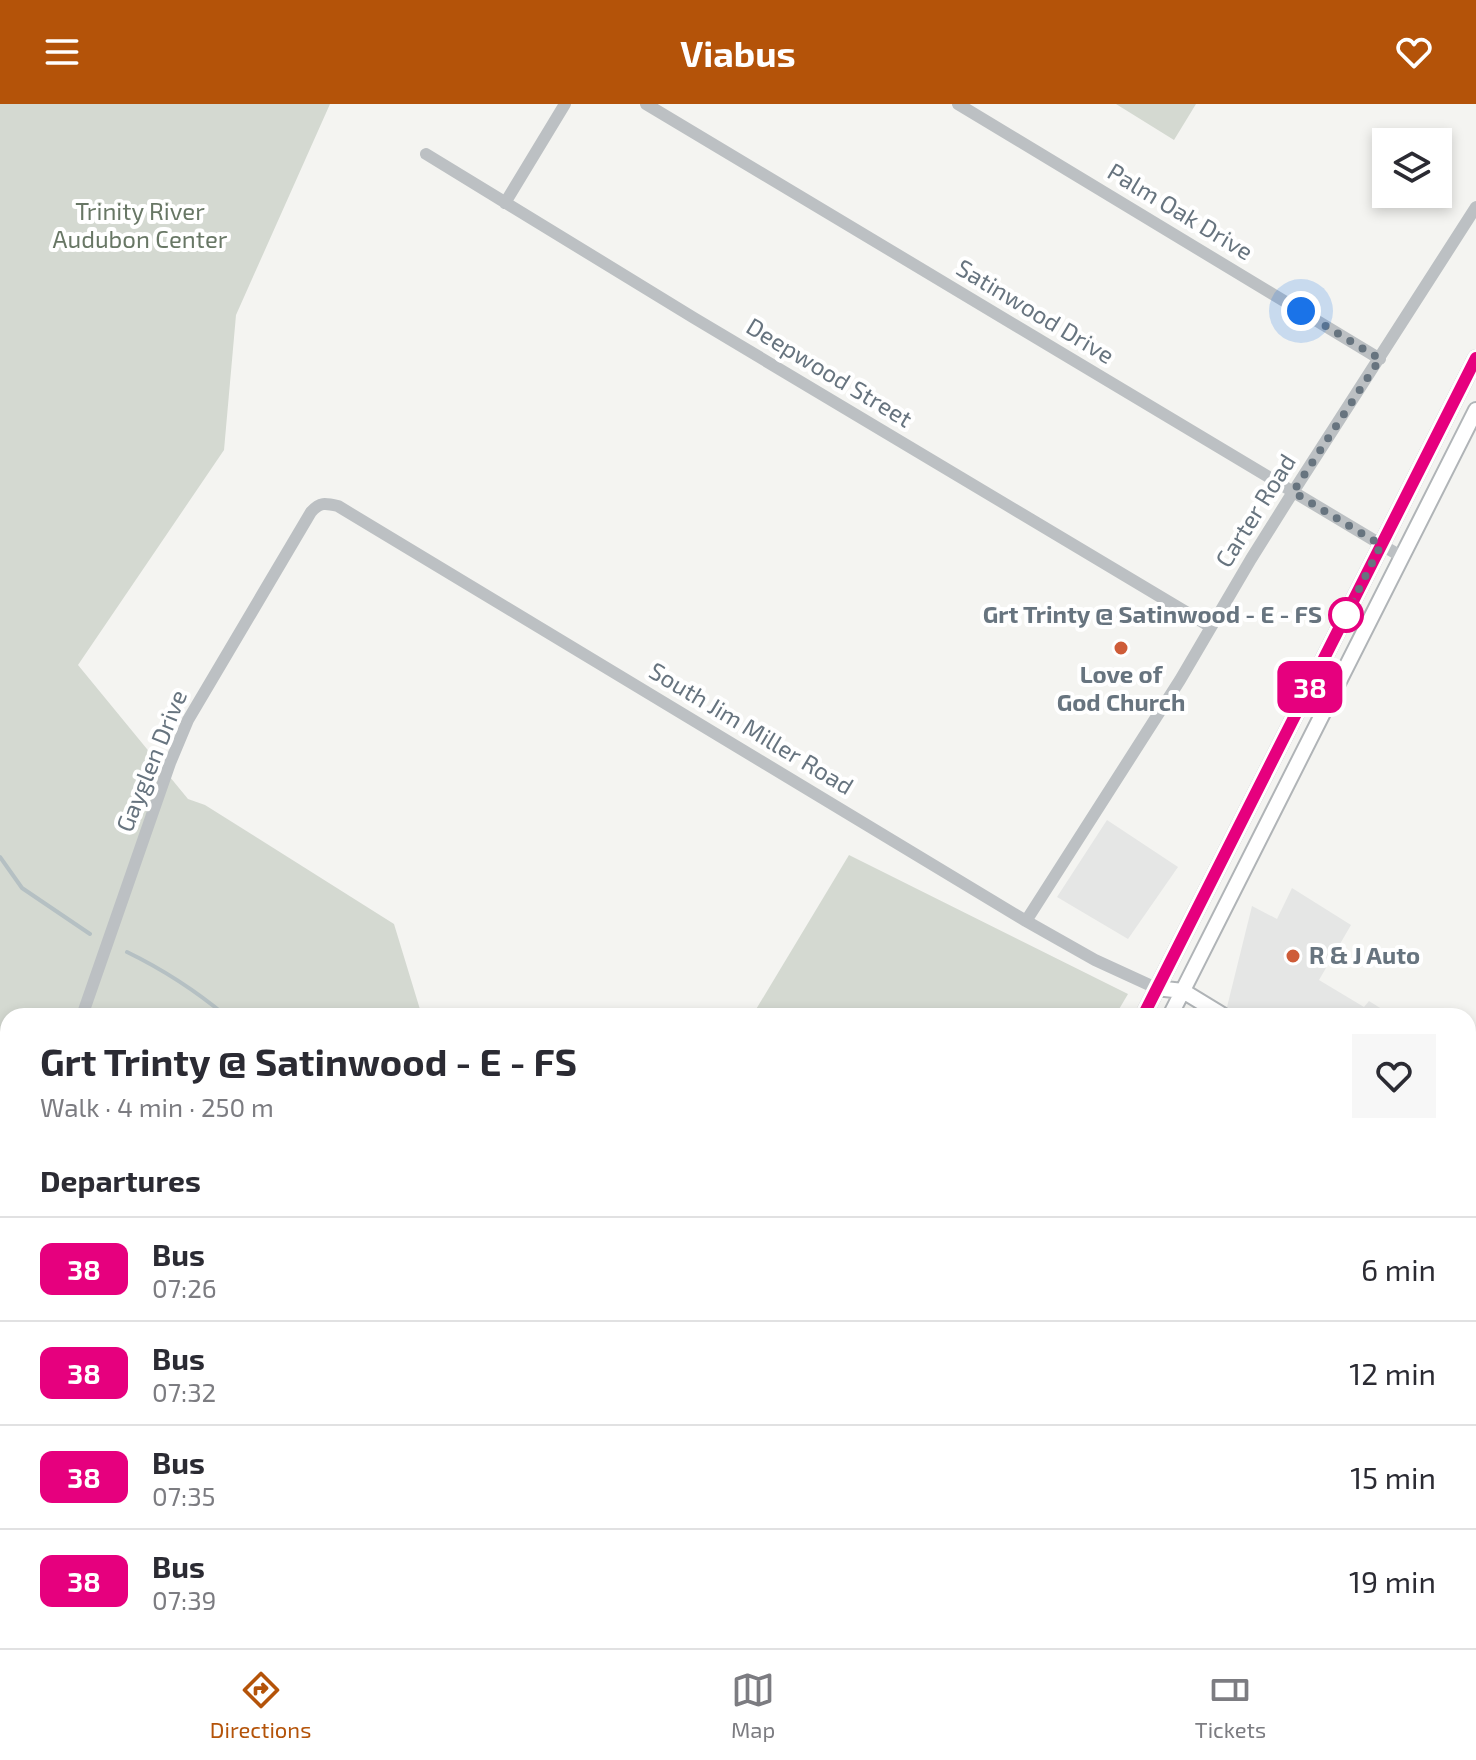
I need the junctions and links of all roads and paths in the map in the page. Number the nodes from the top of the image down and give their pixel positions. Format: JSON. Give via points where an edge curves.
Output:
{"nodes":[{"id":1,"x":565,"y":104,"type":"edge"},
{"id":2,"x":646,"y":104,"type":"edge"},
{"id":3,"x":958,"y":104,"type":"edge"},
{"id":4,"x":426,"y":154,"type":"dead end"},
{"id":5,"x":505,"y":203,"type":"junction"},
{"id":6,"x":1476,"y":207,"type":"edge"},
{"id":7,"x":1476,"y":358,"type":"edge"},
{"id":8,"x":1380,"y":359,"type":"junction"},
{"id":9,"x":1476,"y":410,"type":"edge"},
{"id":10,"x":1293,"y":492,"type":"junction"},
{"id":11,"x":326,"y":503,"type":"joint"},
{"id":12,"x":1381,"y":545,"type":"junction"},
{"id":13,"x":1402,"y":557,"type":"junction"},
{"id":14,"x":1211,"y":627,"type":"junction"},
{"id":15,"x":1026,"y":921,"type":"junction"},
{"id":16,"x":1156,"y":988,"type":"junction"},
{"id":17,"x":1183,"y":991,"type":"junction"},
{"id":18,"x":85,"y":1008,"type":"edge"},
{"id":19,"x":1147,"y":1008,"type":"edge"},
{"id":20,"x":1169,"y":1008,"type":"edge"},
{"id":21,"x":1177,"y":1008,"type":"edge"},
{"id":22,"x":1211,"y":1008,"type":"edge"}],
"edges":[{"from":1,"to":5,"type":"street"},
{"from":2,"to":10,"type":"street","name":"Satinwood Drive"},
{"from":3,"to":8,"type":"street","name":"Palm Oak Drive"},
{"from":4,"to":5,"type":"street","name":"Deepwood Street"},
{"from":5,"to":14,"type":"street","name":"Deepwood Street"},
{"from":6,"to":8,"type":"street","name":"Carter Road"},
{"from":7,"to":12,"type":"main road"},
{"from":8,"to":10,"type":"street","name":"Carter Road"},
{"from":9,"to":13,"type":"main road"},
{"from":10,"to":12,"type":"street","name":"Satinwood Drive"},
{"from":10,"to":14,"type":"street","name":"Carter Road"},
{"from":11,"to":15,"type":"street","name":"South Jim Miller Road"},
{"from":11,"to":18,"type":"street","name":"Gayglen Drive","via":[[311,512],[188,720]]},
{"from":12,"to":13,"type":"street","name":"Satinwood Drive"},
{"from":12,"to":16,"type":"main road"},
{"from":13,"to":17,"type":"main road"},
{"from":14,"to":15,"type":"street","name":"Carter Road"},
{"from":15,"to":16,"type":"street","name":"South Jim Miller Road"},
{"from":16,"to":17,"type":"main road"},
{"from":16,"to":19,"type":"main road"},
{"from":16,"to":20,"type":"main road"},
{"from":17,"to":21,"type":"main road"},
{"from":17,"to":22,"type":"main road"}]}
